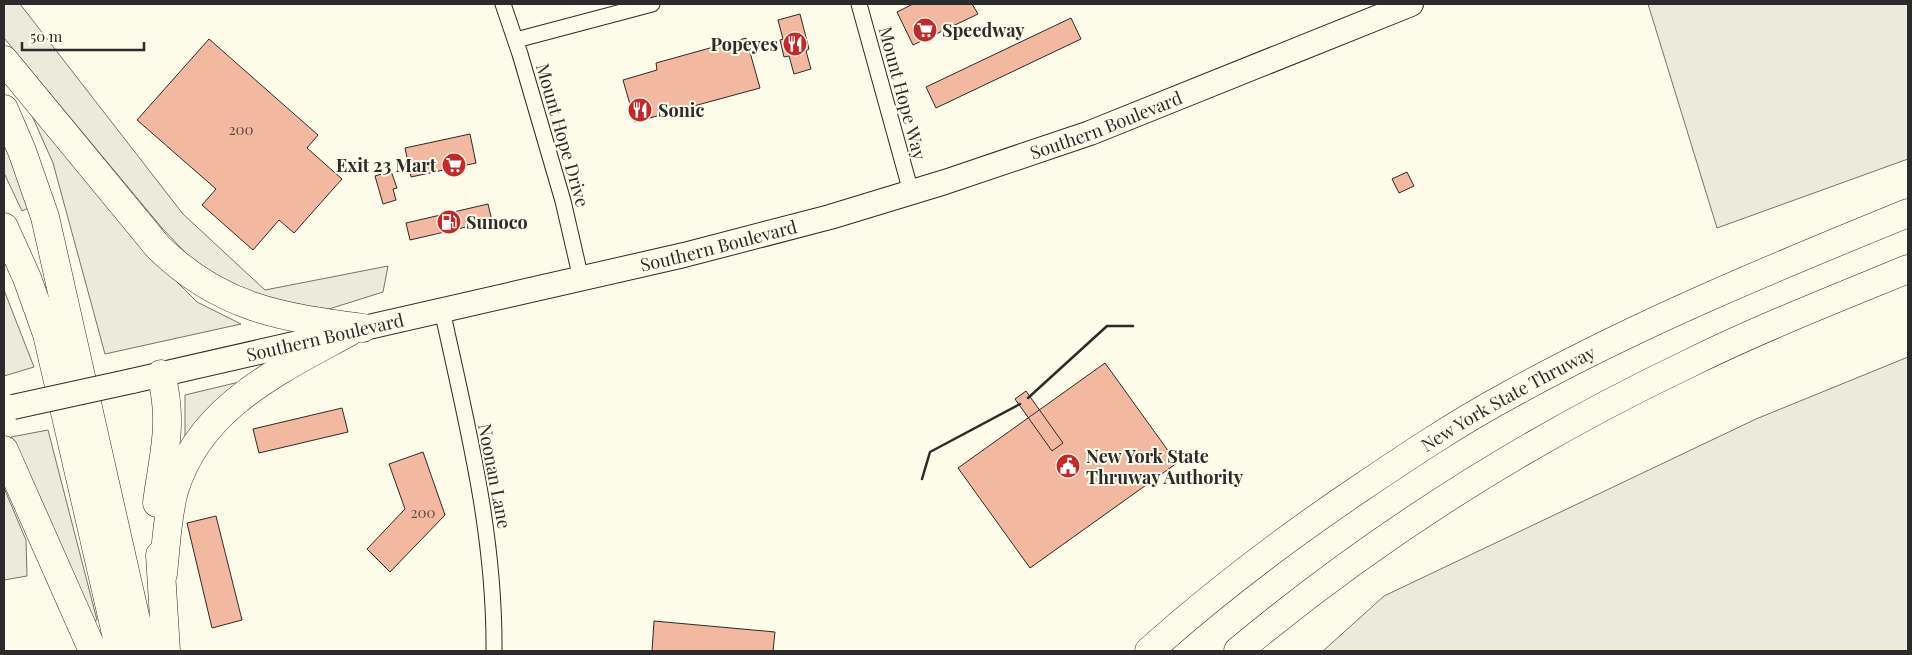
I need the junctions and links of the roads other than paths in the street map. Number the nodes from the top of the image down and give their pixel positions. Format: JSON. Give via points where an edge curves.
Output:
{"nodes":[{"id":1,"x":503,"y":4,"type":"edge"},
{"id":2,"x":652,"y":4,"type":"edge"},
{"id":3,"x":859,"y":4,"type":"edge"},
{"id":4,"x":1411,"y":4,"type":"edge"},
{"id":5,"x":516,"y":40,"type":"junction"},
{"id":6,"x":4,"y":60,"type":"edge"},
{"id":7,"x":4,"y":109,"type":"edge"},
{"id":8,"x":911,"y":192,"type":"junction"},
{"id":9,"x":1908,"y":214,"type":"edge"},
{"id":10,"x":4,"y":227,"type":"edge"},
{"id":11,"x":1908,"y":269,"type":"edge"},
{"id":12,"x":581,"y":279,"type":"junction"},
{"id":13,"x":442,"y":310,"type":"junction"},
{"id":14,"x":356,"y":330,"type":"junction"},
{"id":15,"x":161,"y":374,"type":"junction"},
{"id":16,"x":9,"y":409,"type":"edge"},
{"id":17,"x":4,"y":450,"type":"edge"},
{"id":18,"x":163,"y":574,"type":"junction"},
{"id":19,"x":93,"y":651,"type":"edge"},
{"id":20,"x":120,"y":651,"type":"edge"},
{"id":21,"x":144,"y":651,"type":"edge"},
{"id":22,"x":166,"y":651,"type":"edge"},
{"id":23,"x":494,"y":651,"type":"edge"},
{"id":24,"x":1148,"y":651,"type":"edge"},
{"id":25,"x":1238,"y":651,"type":"edge"}],
"edges":[{"from":1,"to":5,"type":"street","name":"Mount Hope Drive"},
{"from":2,"to":5,"type":"street"},
{"from":3,"to":8,"type":"street","name":"Mount Hope Way"},
{"from":4,"to":8,"type":"main road","name":"Southern Boulevard","via":[[1105,127]]},
{"from":5,"to":12,"type":"street","name":"Mount Hope Drive","via":[[563,201]]},
{"from":6,"to":14,"type":"highway","via":[[158,247],[187,274],[250,307]]},
{"from":7,"to":21,"type":"highway","via":[[44,217]]},
{"from":8,"to":12,"type":"main road","name":"Southern Boulevard","via":[[769,234]]},
{"from":9,"to":24,"type":"highway","name":"New York State Thruway","via":[[1746,280],[1509,394],[1320,515],[1252,565]]},
{"from":10,"to":20,"type":"highway","via":[[47,334]]},
{"from":11,"to":25,"type":"highway","via":[[1689,363],[1538,443],[1389,536]]},
{"from":12,"to":13,"type":"main road","name":"Southern Boulevard"},
{"from":13,"to":14,"type":"main road","name":"Southern Boulevard"},
{"from":13,"to":23,"type":"street","name":"Noonan Lane","via":[[484,510],[493,586]]},
{"from":14,"to":15,"type":"main road","name":"Southern Boulevard"},
{"from":14,"to":18,"type":"highway","via":[[245,391],[206,429],[186,461],[174,492]]},
{"from":15,"to":16,"type":"main road","name":"Southern Boulevard","bridge":true},
{"from":15,"to":18,"type":"highway","via":[[168,403],[169,428],[156,526]]},
{"from":17,"to":19,"type":"highway"},
{"from":18,"to":22,"type":"highway"}]}
